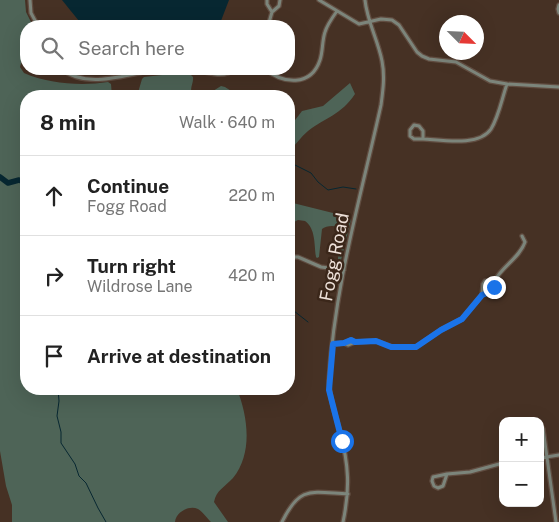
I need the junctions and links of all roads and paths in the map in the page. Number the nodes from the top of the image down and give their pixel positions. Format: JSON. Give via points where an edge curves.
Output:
{"nodes":[{"id":1,"x":30,"y":0,"type":"edge"},
{"id":2,"x":267,"y":0,"type":"edge"},
{"id":3,"x":280,"y":0,"type":"edge"},
{"id":4,"x":319,"y":0,"type":"edge"},
{"id":5,"x":365,"y":0,"type":"edge"},
{"id":6,"x":559,"y":5,"type":"edge"},
{"id":7,"x":337,"y":11,"type":"junction"},
{"id":8,"x":272,"y":12,"type":"junction"},
{"id":9,"x":559,"y":13,"type":"edge"},
{"id":10,"x":35,"y":20,"type":"edge"},
{"id":11,"x":270,"y":20,"type":"edge"},
{"id":12,"x":370,"y":22,"type":"junction"},
{"id":13,"x":71,"y":75,"type":"edge"},
{"id":14,"x":123,"y":75,"type":"edge"},
{"id":15,"x":274,"y":75,"type":"edge"},
{"id":16,"x":506,"y":84,"type":"junction"},
{"id":17,"x":559,"y":87,"type":"edge"},
{"id":18,"x":423,"y":139,"type":"junction"},
{"id":19,"x":522,"y":236,"type":"dead end"},
{"id":20,"x":295,"y":257,"type":"edge"},
{"id":21,"x":344,"y":270,"type":"junction"},
{"id":22,"x":494,"y":280,"type":"junction"},
{"id":23,"x":482,"y":295,"type":"junction"},
{"id":24,"x":333,"y":344,"type":"junction"},
{"id":25,"x":544,"y":444,"type":"edge"},
{"id":26,"x":559,"y":455,"type":"edge"},
{"id":27,"x":544,"y":457,"type":"edge"},
{"id":28,"x":547,"y":457,"type":"junction"},
{"id":29,"x":499,"y":464,"type":"edge"},
{"id":30,"x":447,"y":474,"type":"junction"},
{"id":31,"x":348,"y":494,"type":"junction"},
{"id":32,"x":282,"y":522,"type":"edge"},
{"id":33,"x":343,"y":522,"type":"edge"},
{"id":34,"x":556,"y":522,"type":"edge"}],
"edges":[{"from":1,"to":10,"type":"street","via":[[30,11]]},
{"from":2,"to":8,"type":"street"},
{"from":3,"to":8,"type":"street","via":[[280,6]]},
{"from":4,"to":7,"type":"street"},
{"from":5,"to":12,"type":"street","name":"Fogg Road"},
{"from":6,"to":9,"type":"street"},
{"from":7,"to":12,"type":"street","via":[[358,24]]},
{"from":7,"to":15,"type":"street","via":[[325,32],[319,62],[310,74],[287,81]]},
{"from":8,"to":11,"type":"street"},
{"from":12,"to":16,"type":"street","via":[[392,20],[400,25],[422,56],[432,60],[453,60],[484,78]]},
{"from":12,"to":21,"type":"street","name":"Fogg Road","via":[[381,59],[383,87]]},
{"from":13,"to":14,"type":"street","via":[[93,80]]},
{"from":16,"to":17,"type":"street"},
{"from":16,"to":18,"type":"street","via":[[493,125],[484,136],[468,140]]},
{"from":18,"to":18,"type":"street","via":[[411,137],[411,127],[420,127]]},
{"from":19,"to":22,"type":"street","via":[[523,248]]},
{"from":20,"to":21,"type":"street","via":[[321,267]]},
{"from":21,"to":24,"type":"street","name":"Fogg Road"},
{"from":22,"to":23,"type":"street","via":[[491,291]]},
{"from":22,"to":23,"type":"street","via":[[482,284]]},
{"from":23,"to":24,"type":"street","via":[[462,319],[416,347],[351,340]]},
{"from":24,"to":31,"type":"street","name":"Fogg Road","via":[[329,390],[346,461]]},
{"from":25,"to":28,"type":"street"},
{"from":26,"to":28,"type":"street"},
{"from":27,"to":28,"type":"street"},
{"from":28,"to":34,"type":"street"},
{"from":29,"to":30,"type":"street"},
{"from":30,"to":30,"type":"street","via":[[434,476],[434,486],[443,486]]},
{"from":31,"to":32,"type":"street","via":[[303,494],[291,504]]},
{"from":31,"to":33,"type":"street","name":"Fogg Road"}]}
